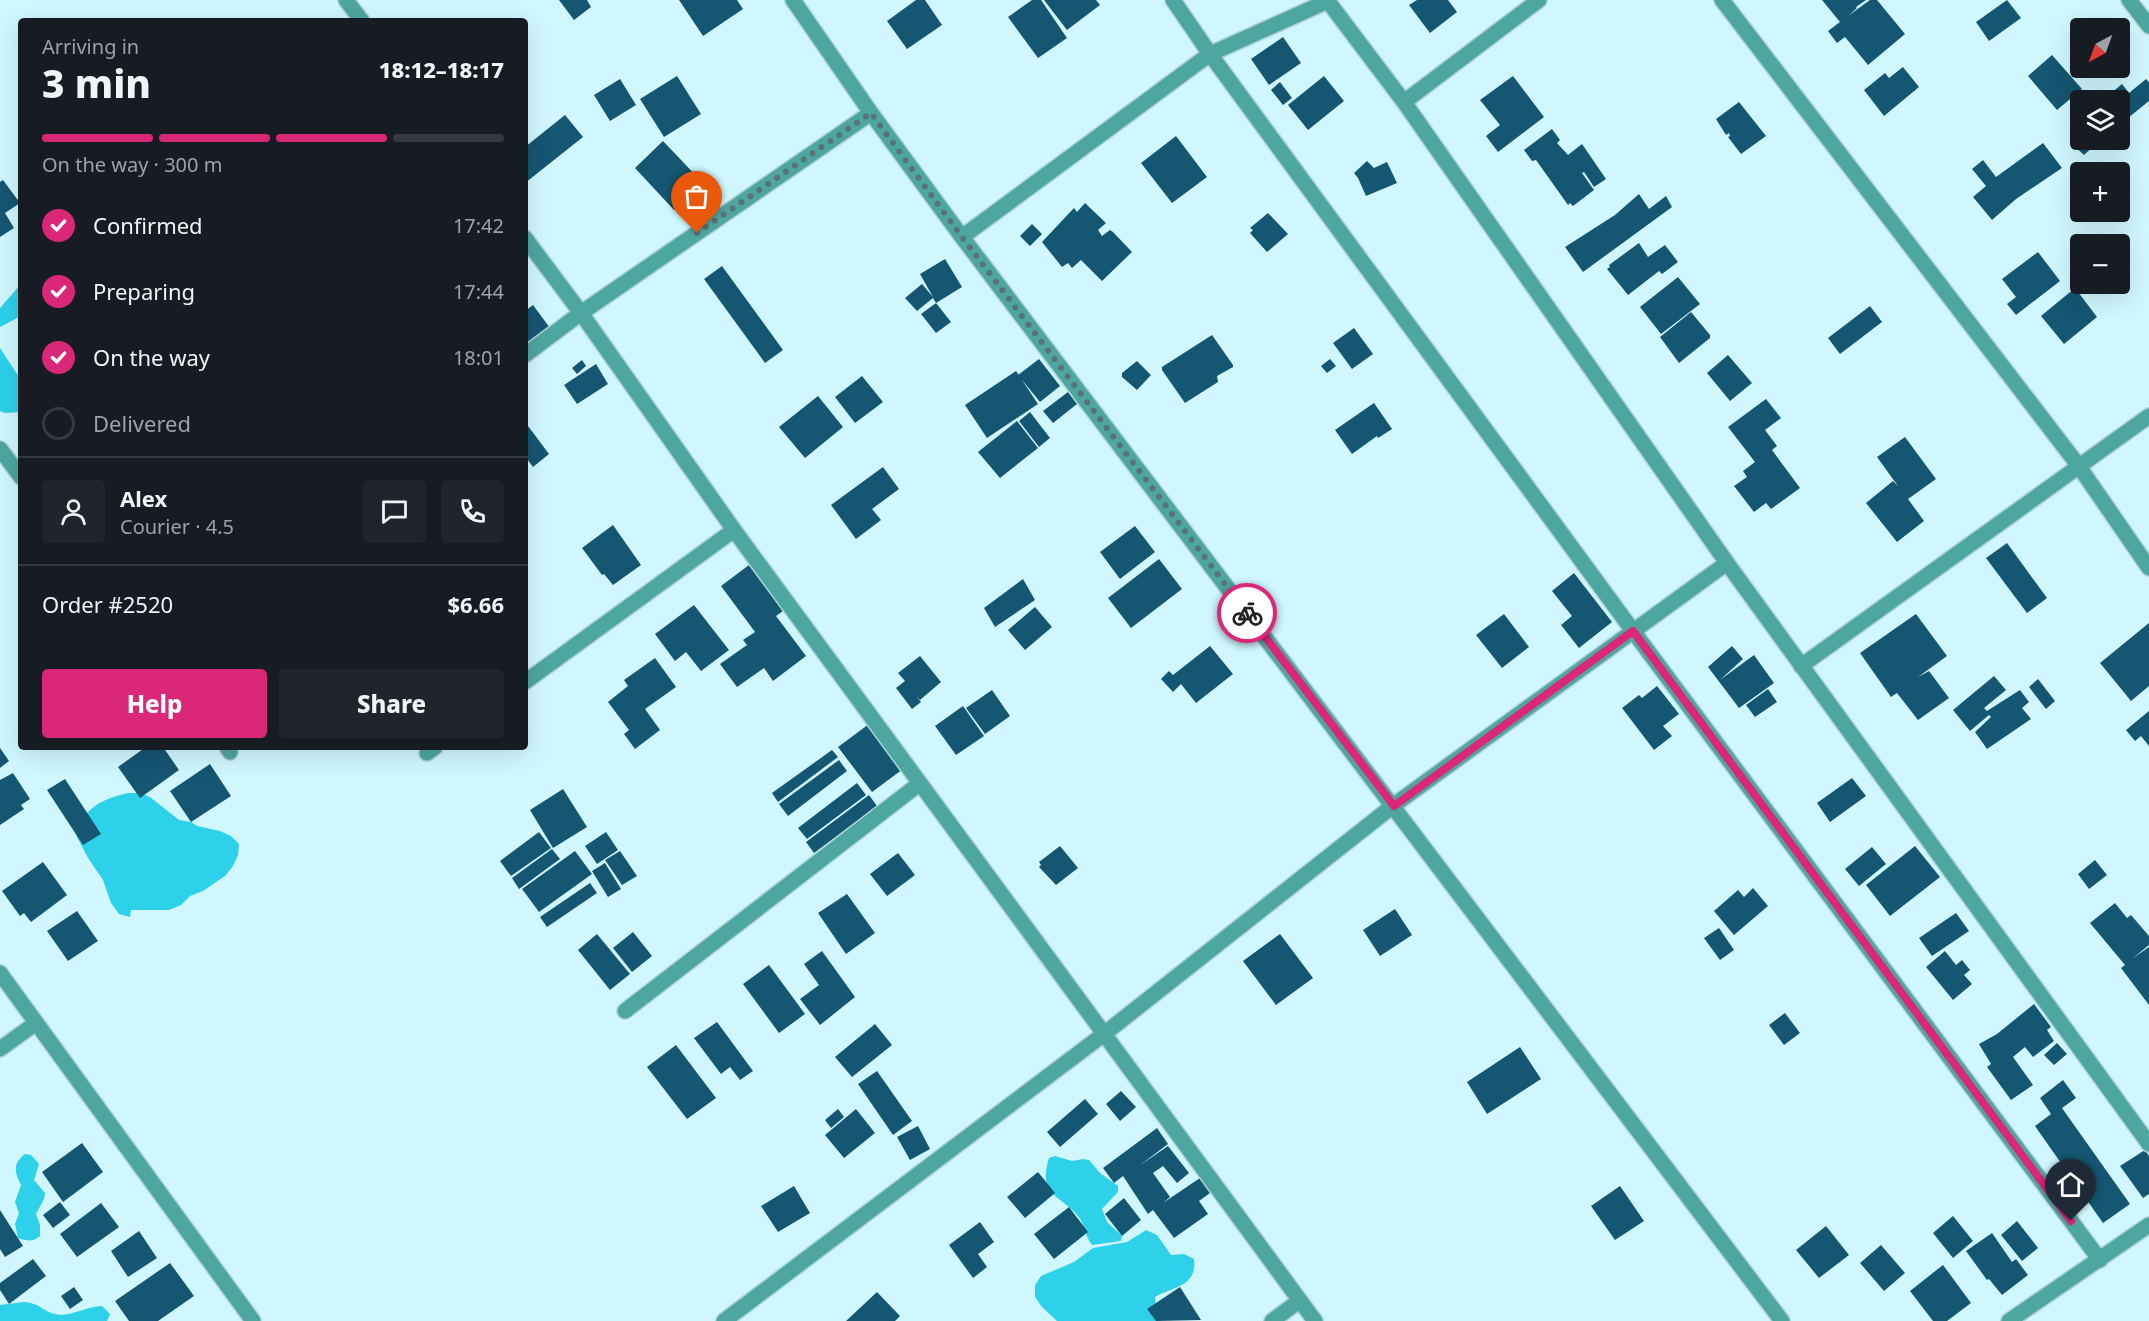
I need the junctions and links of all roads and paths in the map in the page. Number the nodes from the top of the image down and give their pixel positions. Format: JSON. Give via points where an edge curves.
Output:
{"nodes":[{"id":1,"x":346,"y":0,"type":"edge"},
{"id":2,"x":793,"y":0,"type":"edge"},
{"id":3,"x":1173,"y":0,"type":"edge"},
{"id":4,"x":1327,"y":0,"type":"edge"},
{"id":5,"x":1539,"y":0,"type":"edge"},
{"id":6,"x":1722,"y":0,"type":"edge"},
{"id":7,"x":2129,"y":0,"type":"edge"},
{"id":8,"x":360,"y":18,"type":"edge"},
{"id":9,"x":2149,"y":26,"type":"edge"},
{"id":10,"x":1210,"y":54,"type":"junction"},
{"id":11,"x":1404,"y":102,"type":"junction"},
{"id":12,"x":871,"y":113,"type":"junction"},
{"id":13,"x":962,"y":237,"type":"junction"},
{"id":14,"x":528,"y":242,"type":"edge"},
{"id":15,"x":581,"y":313,"type":"junction"},
{"id":16,"x":528,"y":354,"type":"edge"},
{"id":17,"x":2149,"y":416,"type":"edge"},
{"id":18,"x":0,"y":449,"type":"edge"},
{"id":19,"x":2078,"y":465,"type":"junction"},
{"id":20,"x":18,"y":473,"type":"edge"},
{"id":21,"x":734,"y":530,"type":"junction"},
{"id":22,"x":1727,"y":563,"type":"junction"},
{"id":23,"x":2149,"y":568,"type":"edge"},
{"id":24,"x":1633,"y":631,"type":"junction"},
{"id":25,"x":1801,"y":666,"type":"junction"},
{"id":26,"x":528,"y":680,"type":"edge"},
{"id":27,"x":919,"y":784,"type":"junction"},
{"id":28,"x":1394,"y":806,"type":"junction"},
{"id":29,"x":0,"y":973,"type":"edge"},
{"id":30,"x":625,"y":1011,"type":"dead end"},
{"id":31,"x":36,"y":1023,"type":"junction"},
{"id":32,"x":1104,"y":1034,"type":"junction"},
{"id":33,"x":0,"y":1049,"type":"edge"},
{"id":34,"x":2149,"y":1144,"type":"edge"},
{"id":35,"x":2149,"y":1225,"type":"edge"},
{"id":36,"x":2100,"y":1260,"type":"junction"},
{"id":37,"x":1299,"y":1301,"type":"junction"},
{"id":38,"x":253,"y":1321,"type":"edge"},
{"id":39,"x":724,"y":1321,"type":"edge"},
{"id":40,"x":1272,"y":1321,"type":"edge"},
{"id":41,"x":1315,"y":1321,"type":"edge"},
{"id":42,"x":1782,"y":1321,"type":"edge"},
{"id":43,"x":2009,"y":1321,"type":"edge"}],
"edges":[{"from":1,"to":8,"type":"street"},
{"from":2,"to":12,"type":"street"},
{"from":3,"to":10,"type":"street"},
{"from":4,"to":10,"type":"street"},
{"from":4,"to":11,"type":"street"},
{"from":5,"to":11,"type":"street"},
{"from":6,"to":19,"type":"street"},
{"from":7,"to":9,"type":"street"},
{"from":10,"to":13,"type":"street"},
{"from":10,"to":24,"type":"street"},
{"from":11,"to":22,"type":"street"},
{"from":12,"to":13,"type":"street"},
{"from":12,"to":15,"type":"street"},
{"from":13,"to":28,"type":"street"},
{"from":14,"to":15,"type":"street"},
{"from":15,"to":16,"type":"street"},
{"from":15,"to":21,"type":"street"},
{"from":17,"to":19,"type":"street"},
{"from":18,"to":20,"type":"street"},
{"from":19,"to":23,"type":"street"},
{"from":19,"to":25,"type":"street"},
{"from":21,"to":26,"type":"street"},
{"from":21,"to":27,"type":"street"},
{"from":22,"to":24,"type":"street"},
{"from":22,"to":25,"type":"street"},
{"from":24,"to":28,"type":"street"},
{"from":24,"to":36,"type":"street"},
{"from":25,"to":34,"type":"street"},
{"from":27,"to":30,"type":"street"},
{"from":27,"to":32,"type":"street"},
{"from":28,"to":32,"type":"street"},
{"from":28,"to":42,"type":"street"},
{"from":29,"to":31,"type":"street"},
{"from":31,"to":33,"type":"street"},
{"from":31,"to":38,"type":"street"},
{"from":32,"to":37,"type":"street"},
{"from":32,"to":39,"type":"street"},
{"from":35,"to":36,"type":"street"},
{"from":36,"to":43,"type":"street"},
{"from":37,"to":40,"type":"street"},
{"from":37,"to":41,"type":"street"}]}
